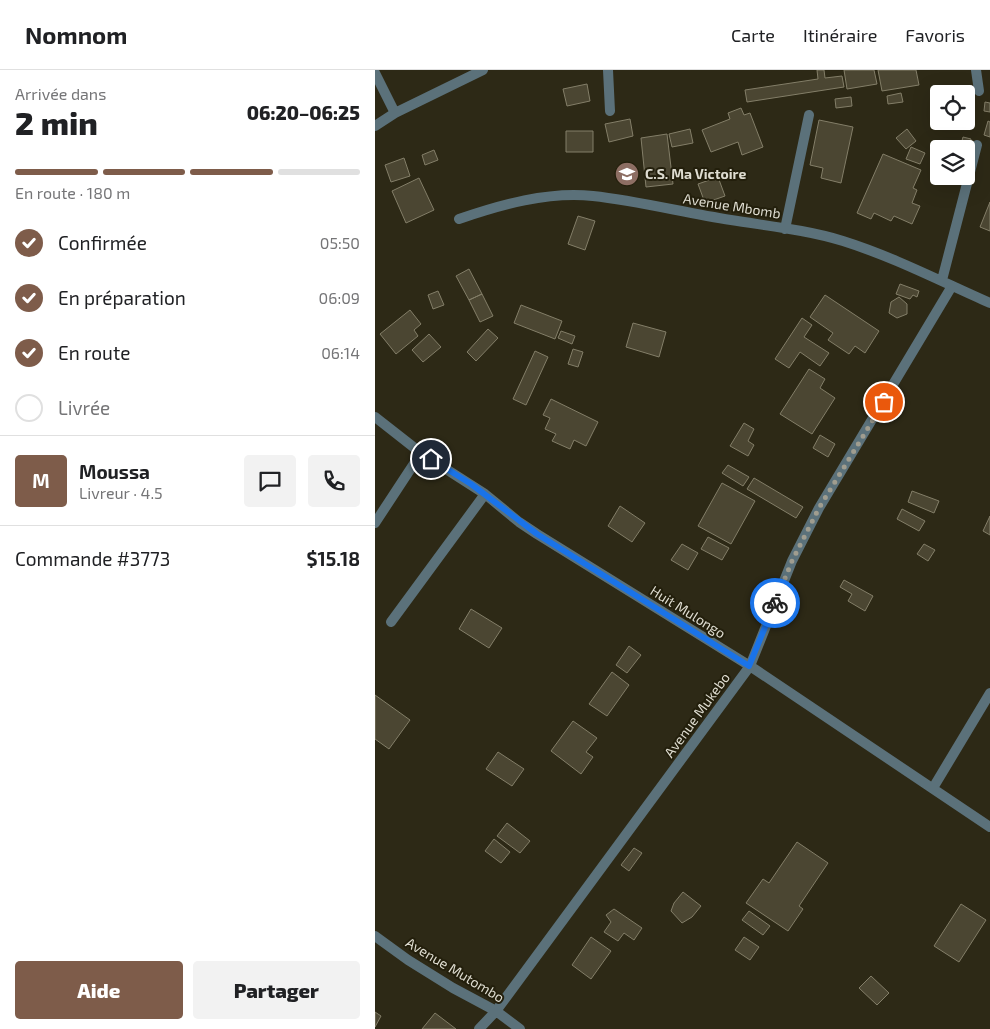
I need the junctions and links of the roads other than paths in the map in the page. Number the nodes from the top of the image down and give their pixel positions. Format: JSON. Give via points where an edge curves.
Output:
{"nodes":[{"id":1,"x":483,"y":70,"type":"edge"},
{"id":2,"x":608,"y":70,"type":"edge"},
{"id":3,"x":975,"y":70,"type":"edge"},
{"id":4,"x":375,"y":73,"type":"edge"},
{"id":5,"x":979,"y":92,"type":"dead end"},
{"id":6,"x":610,"y":111,"type":"dead end"},
{"id":7,"x":395,"y":113,"type":"junction"},
{"id":8,"x":809,"y":114,"type":"dead end"},
{"id":9,"x":375,"y":126,"type":"edge"},
{"id":10,"x":977,"y":145,"type":"dead end"},
{"id":11,"x":459,"y":219,"type":"dead end"},
{"id":12,"x":785,"y":228,"type":"junction"},
{"id":13,"x":942,"y":280,"type":"junction"},
{"id":14,"x":952,"y":286,"type":"junction"},
{"id":15,"x":990,"y":303,"type":"edge"},
{"id":16,"x":375,"y":417,"type":"edge"},
{"id":17,"x":421,"y":453,"type":"junction"},
{"id":18,"x":485,"y":494,"type":"junction"},
{"id":19,"x":375,"y":523,"type":"edge"},
{"id":20,"x":391,"y":622,"type":"dead end"},
{"id":21,"x":749,"y":666,"type":"junction"},
{"id":22,"x":990,"y":693,"type":"edge"},
{"id":23,"x":933,"y":788,"type":"junction"},
{"id":24,"x":990,"y":827,"type":"edge"},
{"id":25,"x":375,"y":936,"type":"edge"},
{"id":26,"x":496,"y":1011,"type":"junction"},
{"id":27,"x":479,"y":1029,"type":"edge"},
{"id":28,"x":520,"y":1029,"type":"edge"}],
"edges":[{"from":1,"to":7,"type":"street"},
{"from":2,"to":6,"type":"street"},
{"from":3,"to":5,"type":"street"},
{"from":4,"to":7,"type":"street"},
{"from":7,"to":9,"type":"street"},
{"from":8,"to":12,"type":"street"},
{"from":10,"to":13,"type":"street"},
{"from":11,"to":12,"type":"street","name":"Avenue Mbomb","via":[[495,206],[530,199],[591,196]]},
{"from":12,"to":13,"type":"street","name":"Avenue Mbomb","via":[[842,241]]},
{"from":13,"to":14,"type":"street","name":"Avenue Mbomb"},
{"from":14,"to":15,"type":"street","name":"Avenue Mbomb"},
{"from":14,"to":21,"type":"street","name":"Avenue Mukebo","via":[[819,508],[792,561]]},
{"from":16,"to":17,"type":"street","name":"Huit Mulongo"},
{"from":17,"to":18,"type":"street","name":"Huit Mulongo"},
{"from":17,"to":19,"type":"street"},
{"from":18,"to":20,"type":"street"},
{"from":18,"to":21,"type":"street","name":"Huit Mulongo","via":[[537,534]]},
{"from":21,"to":23,"type":"street","name":"Huit Mulongo"},
{"from":21,"to":26,"type":"street","name":"Avenue Mukebo"},
{"from":22,"to":23,"type":"street"},
{"from":23,"to":24,"type":"street","name":"Huit Mulongo"},
{"from":25,"to":26,"type":"street","name":"Avenue Mutombo","via":[[453,988]]},
{"from":26,"to":27,"type":"street","name":"Avenue Mukebo"},
{"from":26,"to":28,"type":"street","name":"Avenue Mutombo"}]}
